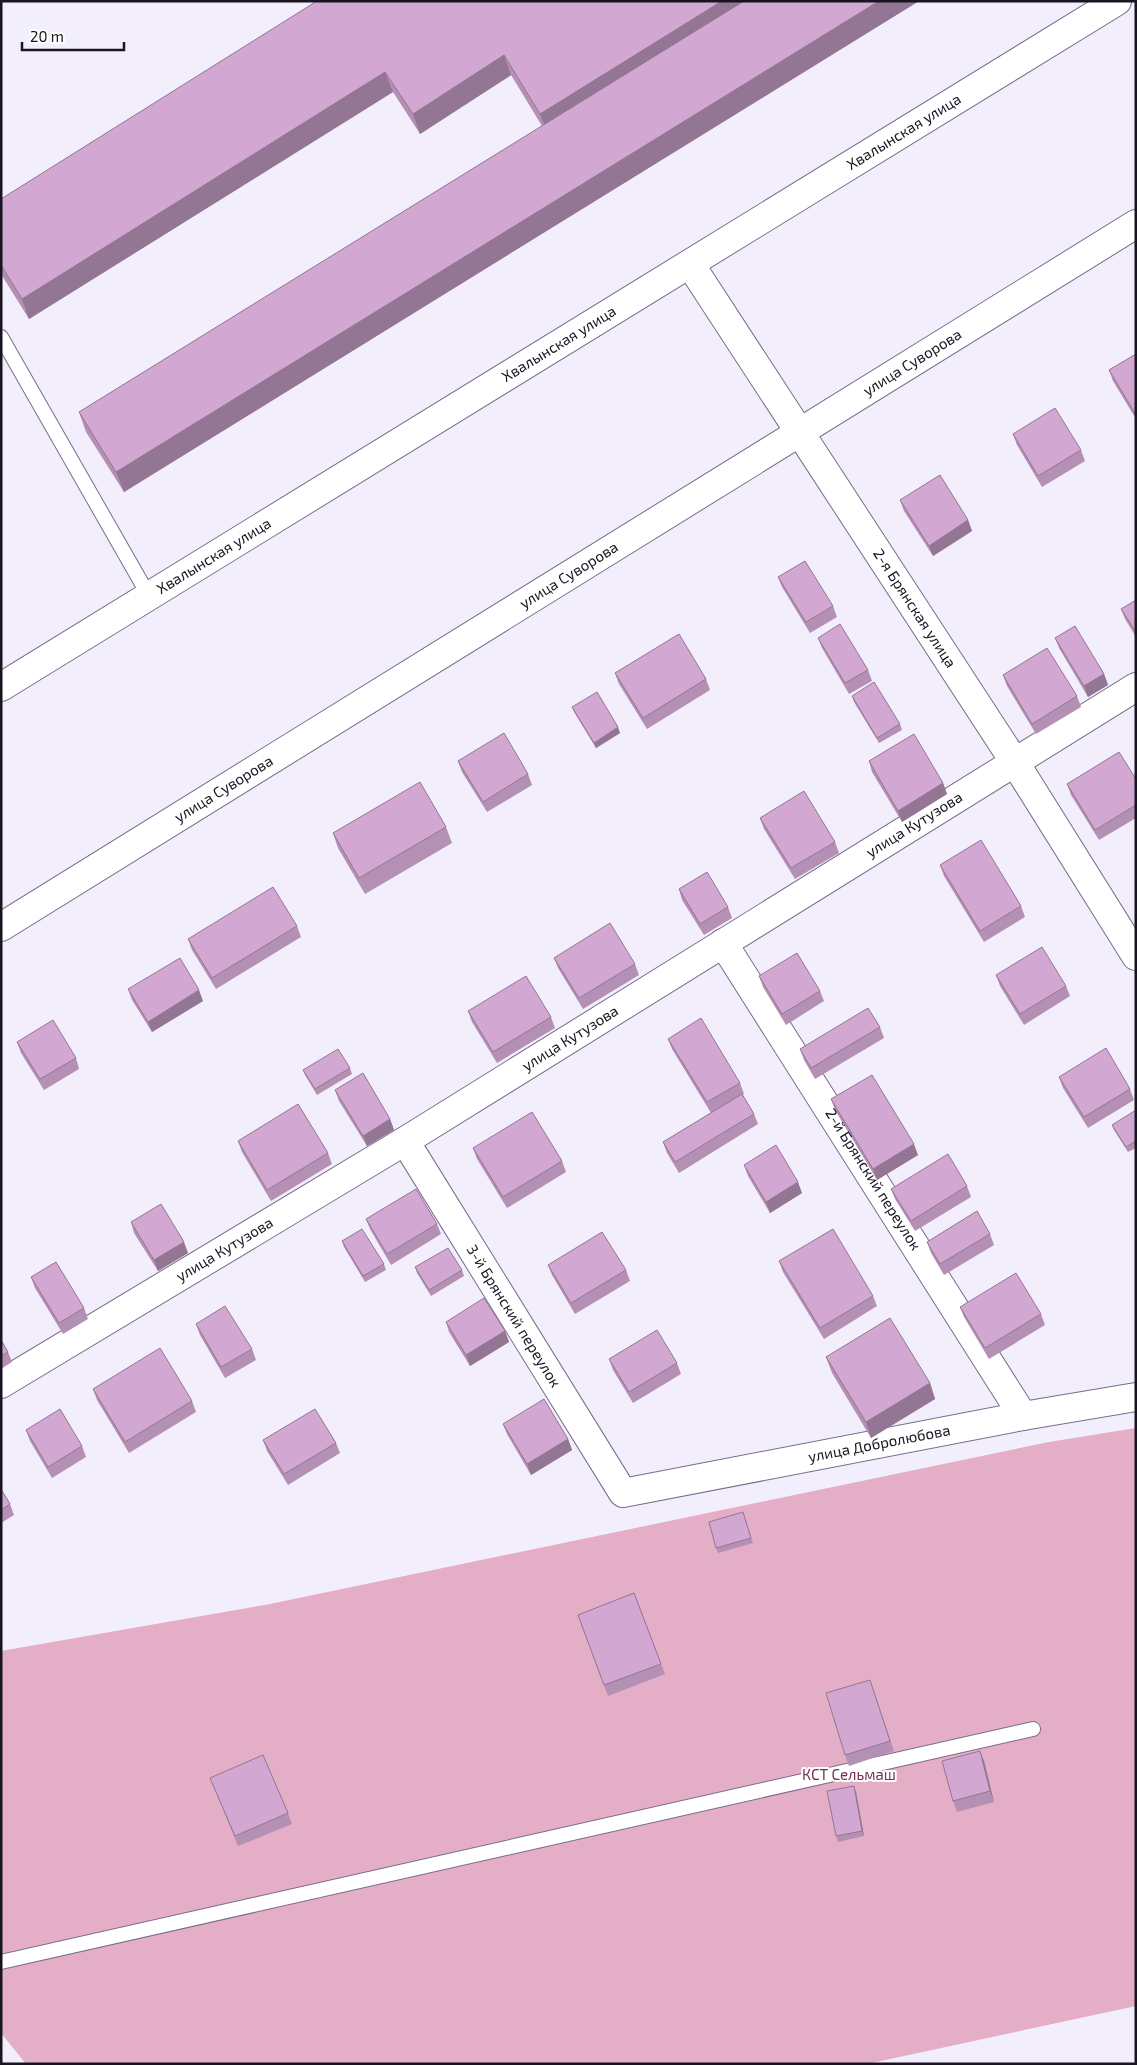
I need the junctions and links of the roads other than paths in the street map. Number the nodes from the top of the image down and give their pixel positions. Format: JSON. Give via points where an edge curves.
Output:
{"nodes":[{"id":1,"x":1117,"y":1,"type":"edge"},
{"id":2,"x":1136,"y":224,"type":"edge"},
{"id":3,"x":690,"y":264,"type":"junction"},
{"id":4,"x":1,"y":337,"type":"edge"},
{"id":5,"x":800,"y":432,"type":"junction"},
{"id":6,"x":150,"y":596,"type":"junction"},
{"id":7,"x":1136,"y":686,"type":"edge"},
{"id":8,"x":1,"y":687,"type":"edge"},
{"id":9,"x":1014,"y":761,"type":"junction"},
{"id":10,"x":1,"y":927,"type":"edge"},
{"id":11,"x":723,"y":943,"type":"junction"},
{"id":12,"x":1136,"y":956,"type":"edge"},
{"id":13,"x":405,"y":1140,"type":"junction"},
{"id":14,"x":1,"y":1384,"type":"edge"},
{"id":15,"x":1136,"y":1397,"type":"edge"},
{"id":16,"x":1023,"y":1416,"type":"junction"},
{"id":17,"x":623,"y":1493,"type":"joint"},
{"id":18,"x":1033,"y":1729,"type":"dead end"},
{"id":19,"x":1,"y":1962,"type":"edge"}],
"edges":[{"from":1,"to":3,"type":"street","name":"Хвалынская улица"},
{"from":2,"to":5,"type":"street","name":"улица Суворова"},
{"from":3,"to":5,"type":"street","name":"2-я Брянская улица"},
{"from":3,"to":6,"type":"street","name":"Хвалынская улица"},
{"from":4,"to":6,"type":"lane"},
{"from":5,"to":9,"type":"street","name":"2-я Брянская улица"},
{"from":5,"to":10,"type":"street","name":"улица Суворова"},
{"from":6,"to":8,"type":"street","name":"Хвалынская улица"},
{"from":7,"to":9,"type":"street","name":"улица Кутузова"},
{"from":9,"to":11,"type":"street","name":"улица Кутузова"},
{"from":9,"to":12,"type":"street","name":"2-я Брянская улица"},
{"from":11,"to":13,"type":"street","name":"улица Кутузова"},
{"from":11,"to":16,"type":"street","name":"2-й Брянский переулок"},
{"from":13,"to":14,"type":"street","name":"улица Кутузова"},
{"from":13,"to":17,"type":"street","name":"3-й Брянский переулок"},
{"from":15,"to":16,"type":"street","name":"улица Добролюбова"},
{"from":16,"to":17,"type":"street","name":"улица Добролюбова"},
{"from":18,"to":19,"type":"lane"}]}
